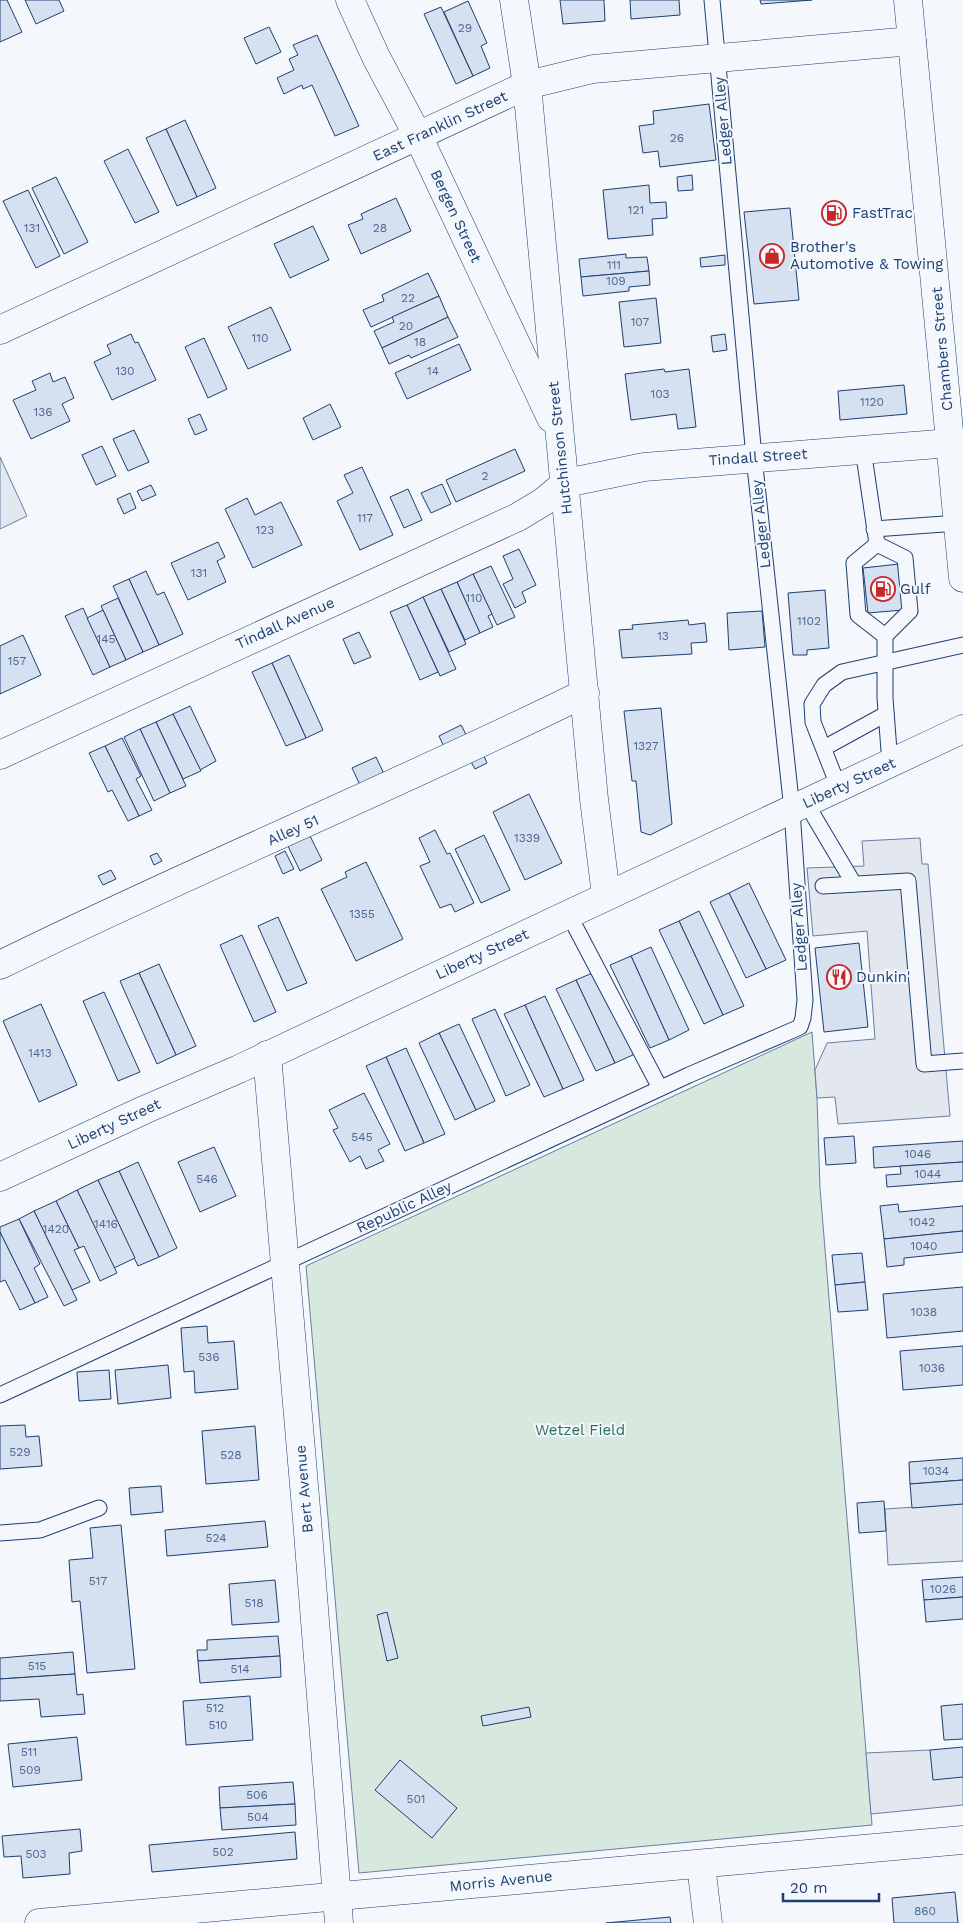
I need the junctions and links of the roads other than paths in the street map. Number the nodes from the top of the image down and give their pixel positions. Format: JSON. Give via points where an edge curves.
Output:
{"nodes":[{"id":1,"x":350,"y":0,"type":"edge"},
{"id":2,"x":514,"y":0,"type":"edge"},
{"id":3,"x":712,"y":0,"type":"edge"},
{"id":4,"x":908,"y":0,"type":"edge"},
{"id":5,"x":912,"y":41,"type":"junction"},
{"id":6,"x":718,"y":57,"type":"junction"},
{"id":7,"x":526,"y":85,"type":"junction"},
{"id":8,"x":418,"y":136,"type":"junction"},
{"id":9,"x":0,"y":330,"type":"edge"},
{"id":10,"x":559,"y":435,"type":"junction"},
{"id":11,"x":951,"y":443,"type":"junction"},
{"id":12,"x":863,"y":450,"type":"junction"},
{"id":13,"x":754,"y":457,"type":"junction"},
{"id":14,"x":566,"y":483,"type":"junction"},
{"id":15,"x":958,"y":523,"type":"junction"},
{"id":16,"x":874,"y":529,"type":"junction"},
{"id":17,"x":877,"y":544,"type":"junction"},
{"id":18,"x":963,"y":578,"type":"edge"},
{"id":19,"x":885,"y":636,"type":"junction"},
{"id":20,"x":963,"y":645,"type":"edge"},
{"id":21,"x":886,"y":662,"type":"junction"},
{"id":22,"x":585,"y":693,"type":"junction"},
{"id":23,"x":886,"y":714,"type":"junction"},
{"id":24,"x":963,"y":729,"type":"edge"},
{"id":25,"x":824,"y":748,"type":"junction"},
{"id":26,"x":0,"y":754,"type":"edge"},
{"id":27,"x":890,"y":764,"type":"junction"},
{"id":28,"x":839,"y":788,"type":"junction"},
{"id":29,"x":799,"y":807,"type":"junction"},
{"id":30,"x":854,"y":884,"type":"junction"},
{"id":31,"x":823,"y":886,"type":"dead end"},
{"id":32,"x":606,"y":895,"type":"junction"},
{"id":33,"x":568,"y":913,"type":"junction"},
{"id":34,"x":0,"y":965,"type":"edge"},
{"id":35,"x":803,"y":1018,"type":"joint"},
{"id":36,"x":267,"y":1055,"type":"junction"},
{"id":37,"x":963,"y":1061,"type":"edge"},
{"id":38,"x":660,"y":1088,"type":"junction"},
{"id":39,"x":1,"y":1173,"type":"edge"},
{"id":40,"x":284,"y":1263,"type":"junction"},
{"id":41,"x":0,"y":1395,"type":"edge"},
{"id":42,"x":99,"y":1508,"type":"dead end"},
{"id":43,"x":0,"y":1533,"type":"edge"},
{"id":44,"x":963,"y":1840,"type":"edge"},
{"id":45,"x":701,"y":1865,"type":"junction"},
{"id":46,"x":337,"y":1896,"type":"junction"},
{"id":47,"x":39,"y":1923,"type":"edge"},
{"id":48,"x":339,"y":1923,"type":"edge"},
{"id":49,"x":708,"y":1923,"type":"edge"}],
"edges":[{"from":1,"to":8,"type":"street","name":"Bergen Street"},
{"from":2,"to":7,"type":"street","name":"Hutchinson Street"},
{"from":3,"to":6,"type":"lane","name":"Ledger Alley"},
{"from":4,"to":5,"type":"street","name":"Chambers Street"},
{"from":5,"to":6,"type":"street","name":"East Franklin Street"},
{"from":5,"to":11,"type":"street","name":"Chambers Street"},
{"from":6,"to":7,"type":"street","name":"East Franklin Street","via":[[593,69]]},
{"from":6,"to":13,"type":"lane","name":"Ledger Alley"},
{"from":7,"to":8,"type":"street","name":"East Franklin Street"},
{"from":7,"to":10,"type":"street","name":"Hutchinson Street"},
{"from":8,"to":9,"type":"street","name":"East Franklin Street"},
{"from":8,"to":10,"type":"street","name":"Bergen Street"},
{"from":10,"to":14,"type":"street","name":"Hutchinson Street"},
{"from":11,"to":12,"type":"street","name":"Tindall Street"},
{"from":11,"to":15,"type":"street","name":"Chambers Street"},
{"from":12,"to":13,"type":"street","name":"Tindall Street"},
{"from":12,"to":16,"type":"lane"},
{"from":13,"to":14,"type":"street","name":"Tindall Street","via":[[644,467]]},
{"from":13,"to":29,"type":"lane","name":"Ledger Alley"},
{"from":14,"to":22,"type":"street","name":"Hutchinson Street"},
{"from":14,"to":26,"type":"street","name":"Tindall Avenue","via":[[518,517]]},
{"from":15,"to":16,"type":"lane"},
{"from":15,"to":18,"type":"street","name":"Chambers Street"},
{"from":16,"to":17,"type":"lane"},
{"from":17,"to":19,"type":"lane","via":[[854,563],[858,615]]},
{"from":17,"to":19,"type":"lane","via":[[905,558],[910,611]]},
{"from":19,"to":21,"type":"lane"},
{"from":20,"to":21,"type":"lane"},
{"from":21,"to":23,"type":"lane"},
{"from":21,"to":25,"type":"lane","via":[[842,672],[824,685],[812,704],[813,722]]},
{"from":22,"to":32,"type":"street","name":"Hutchinson Street"},
{"from":22,"to":34,"type":"street","name":"Alley 51"},
{"from":23,"to":25,"type":"lane"},
{"from":23,"to":27,"type":"lane"},
{"from":24,"to":27,"type":"street","name":"Liberty Street"},
{"from":25,"to":28,"type":"lane"},
{"from":27,"to":28,"type":"street","name":"Liberty Street"},
{"from":28,"to":29,"type":"street","name":"Liberty Street"},
{"from":29,"to":30,"type":"lane"},
{"from":29,"to":32,"type":"street","name":"Liberty Street"},
{"from":29,"to":35,"type":"lane","name":"Ledger Alley"},
{"from":30,"to":31,"type":"lane"},
{"from":30,"to":37,"type":"lane","via":[[908,881],[924,1064]]},
{"from":32,"to":33,"type":"street","name":"Liberty Street"},
{"from":33,"to":36,"type":"street","name":"Liberty Street"},
{"from":33,"to":38,"type":"lane"},
{"from":35,"to":38,"type":"lane","name":"Republic Alley","via":[[800,1027]]},
{"from":36,"to":39,"type":"street","name":"Liberty Street"},
{"from":36,"to":40,"type":"street","name":"Bert Avenue"},
{"from":38,"to":40,"type":"lane","name":"Republic Alley"},
{"from":40,"to":41,"type":"lane","name":"Republic Alley"},
{"from":40,"to":46,"type":"street","name":"Bert Avenue"},
{"from":42,"to":43,"type":"lane","via":[[40,1530]]},
{"from":44,"to":45,"type":"street","name":"Morris Avenue"},
{"from":45,"to":46,"type":"street","name":"Morris Avenue"},
{"from":45,"to":49,"type":"street"},
{"from":46,"to":47,"type":"street","name":"Morris Avenue"},
{"from":46,"to":48,"type":"street","name":"Bert Avenue"}]}
